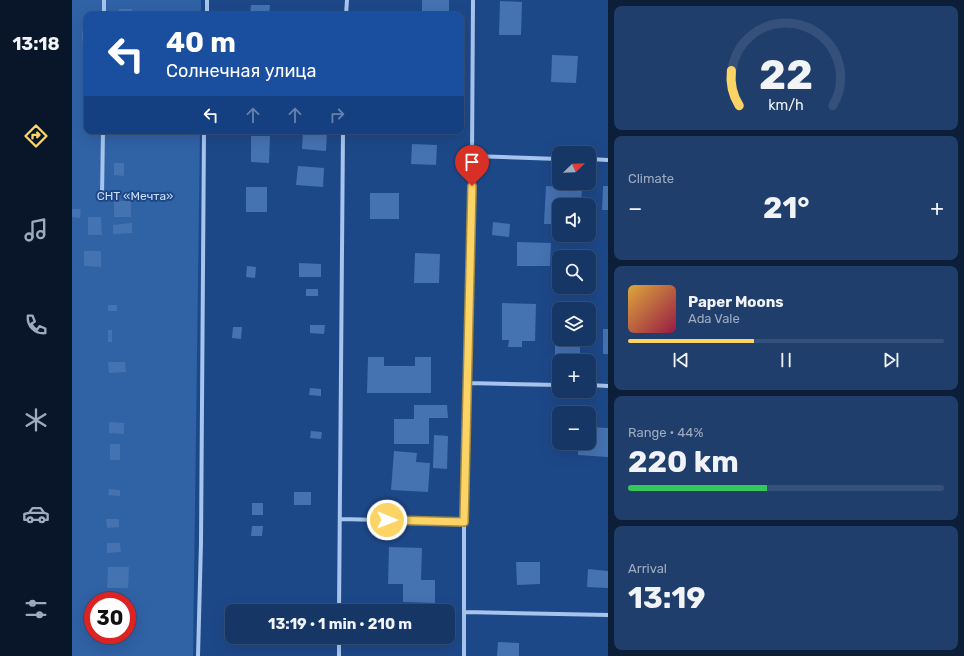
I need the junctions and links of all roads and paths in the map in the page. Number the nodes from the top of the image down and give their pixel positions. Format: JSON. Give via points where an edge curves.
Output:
{"nodes":[{"id":1,"x":104,"y":0,"type":"edge"},
{"id":2,"x":207,"y":0,"type":"edge"},
{"id":3,"x":347,"y":0,"type":"edge"},
{"id":4,"x":473,"y":0,"type":"edge"},
{"id":5,"x":104,"y":12,"type":"edge"},
{"id":6,"x":207,"y":12,"type":"edge"},
{"id":7,"x":346,"y":12,"type":"edge"},
{"id":8,"x":103,"y":134,"type":"edge"},
{"id":9,"x":204,"y":134,"type":"edge"},
{"id":10,"x":343,"y":134,"type":"edge"},
{"id":11,"x":472,"y":156,"type":"junction"},
{"id":12,"x":552,"y":158,"type":"edge"},
{"id":13,"x":596,"y":159,"type":"edge"},
{"id":14,"x":608,"y":160,"type":"edge"},
{"id":15,"x":102,"y":196,"type":"dead end"},
{"id":16,"x":468,"y":383,"type":"junction"},
{"id":17,"x":552,"y":385,"type":"edge"},
{"id":18,"x":596,"y":385,"type":"edge"},
{"id":19,"x":608,"y":386,"type":"edge"},
{"id":20,"x":340,"y":519,"type":"junction"},
{"id":21,"x":464,"y":522,"type":"junction"},
{"id":22,"x":339,"y":604,"type":"edge"},
{"id":23,"x":465,"y":612,"type":"junction"},
{"id":24,"x":608,"y":615,"type":"edge"},
{"id":25,"x":339,"y":644,"type":"edge"},
{"id":26,"x":198,"y":656,"type":"edge"},
{"id":27,"x":339,"y":656,"type":"edge"},
{"id":28,"x":464,"y":656,"type":"edge"}],
"edges":[{"from":1,"to":5,"type":"street"},
{"from":2,"to":6,"type":"street"},
{"from":3,"to":7,"type":"street"},
{"from":4,"to":11,"type":"street"},
{"from":8,"to":15,"type":"street"},
{"from":9,"to":26,"type":"street"},
{"from":10,"to":20,"type":"street"},
{"from":11,"to":12,"type":"street"},
{"from":11,"to":16,"type":"street"},
{"from":13,"to":14,"type":"street"},
{"from":16,"to":17,"type":"street"},
{"from":16,"to":21,"type":"street"},
{"from":18,"to":19,"type":"street"},
{"from":20,"to":21,"type":"street"},
{"from":20,"to":22,"type":"street"},
{"from":21,"to":23,"type":"street"},
{"from":23,"to":24,"type":"street"},
{"from":23,"to":28,"type":"street"},
{"from":25,"to":27,"type":"street"}]}
